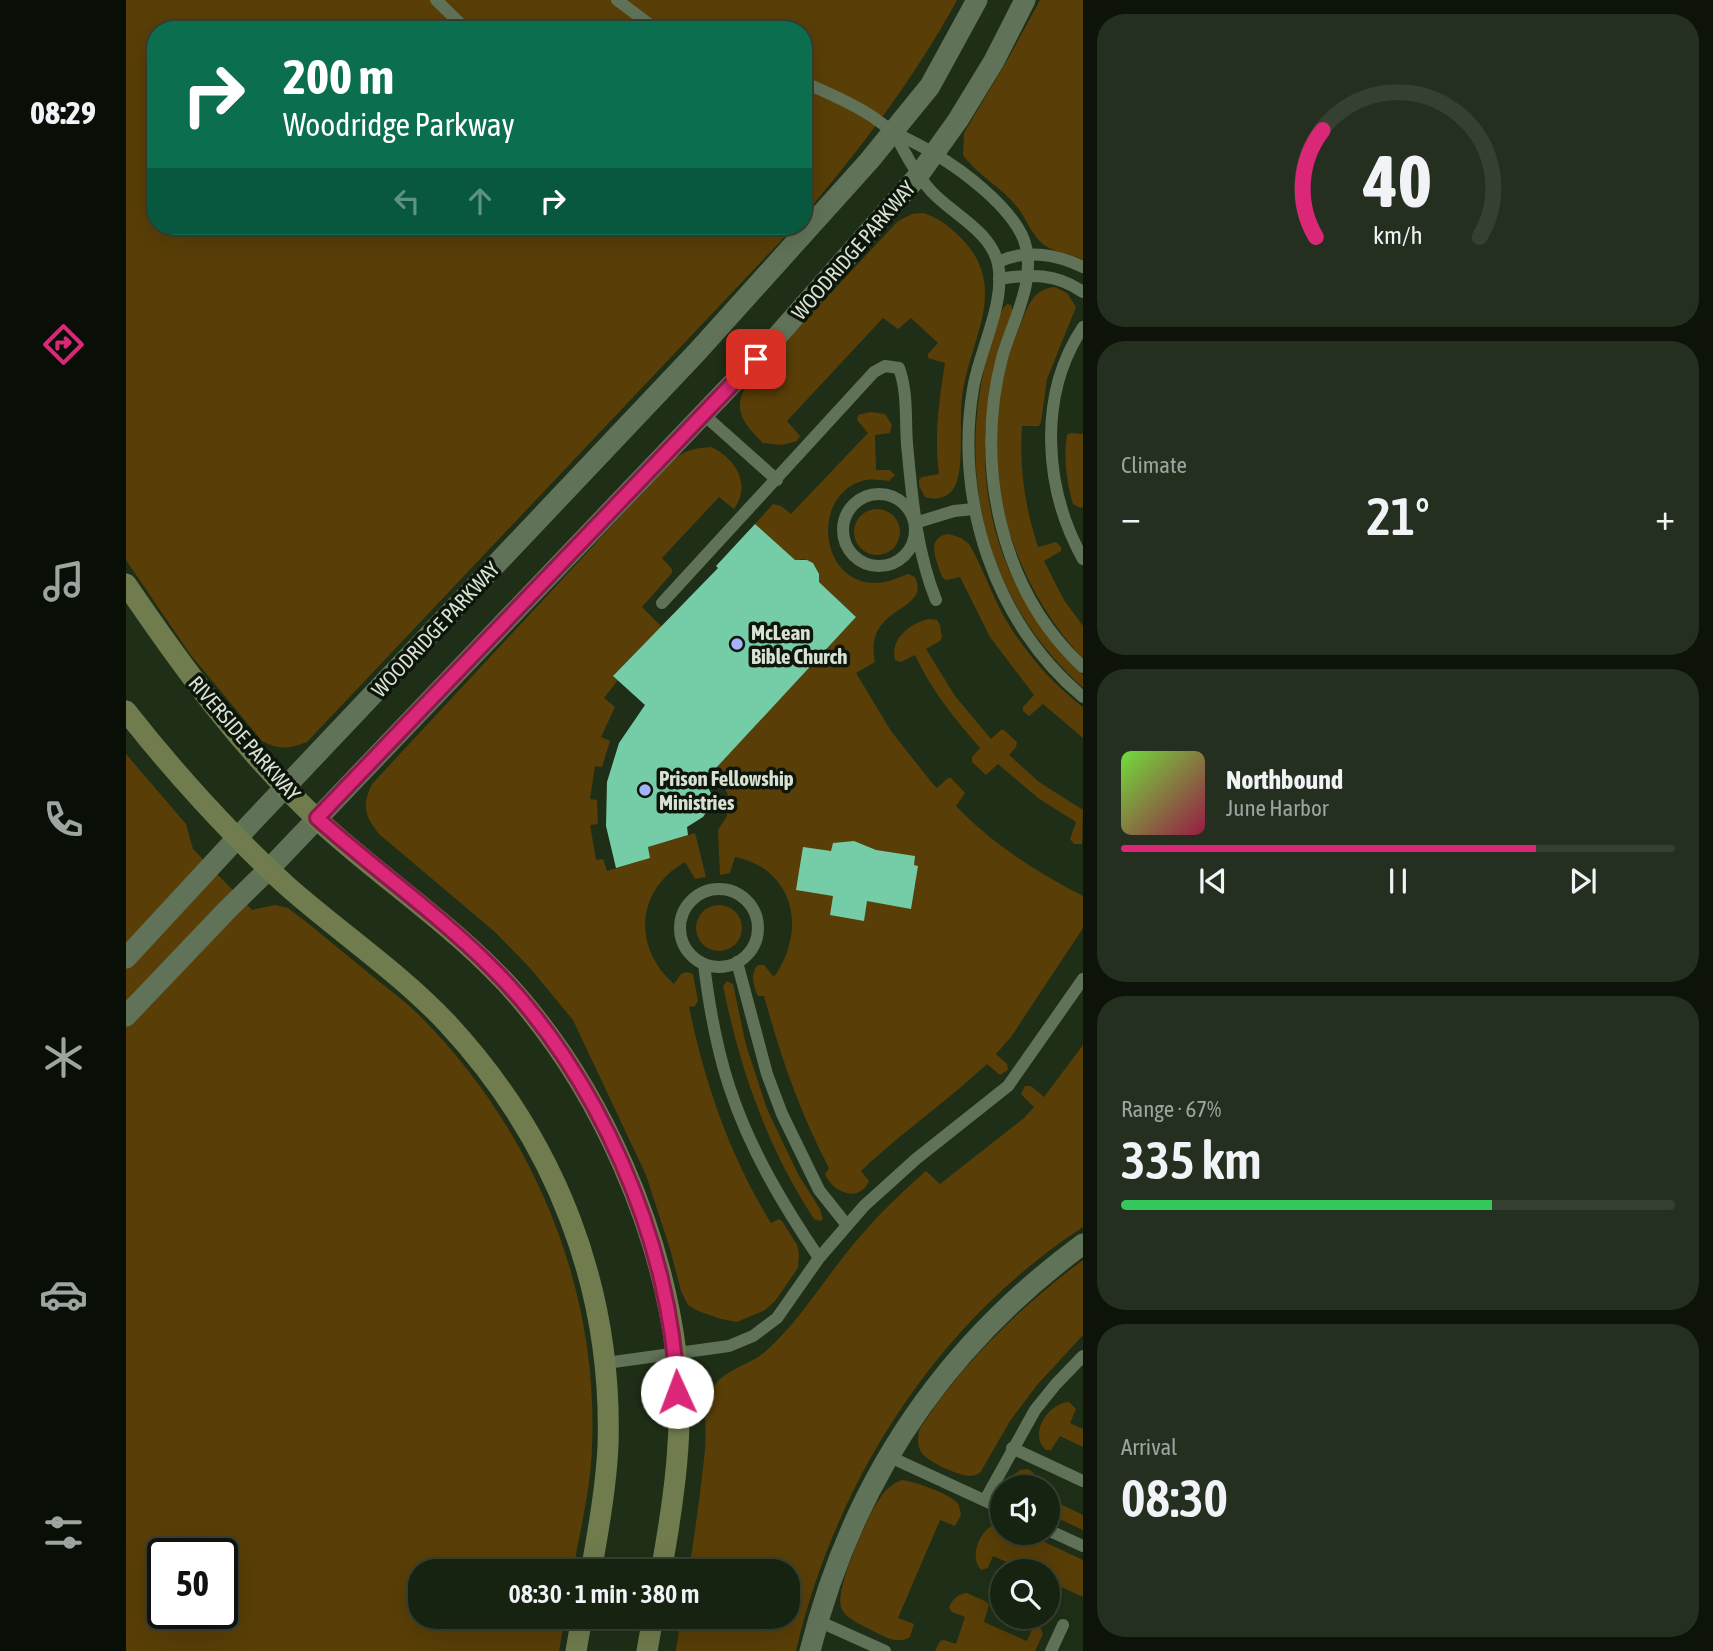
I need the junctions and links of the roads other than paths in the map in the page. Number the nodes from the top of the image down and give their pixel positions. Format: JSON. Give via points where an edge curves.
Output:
{"nodes":[{"id":1,"x":436,"y":0,"type":"edge"},
{"id":2,"x":617,"y":0,"type":"edge"},
{"id":3,"x":977,"y":0,"type":"edge"},
{"id":4,"x":1025,"y":0,"type":"edge"},
{"id":5,"x":458,"y":21,"type":"edge"},
{"id":6,"x":645,"y":21,"type":"edge"},
{"id":7,"x":812,"y":86,"type":"edge"},
{"id":8,"x":894,"y":132,"type":"junction"},
{"id":9,"x":935,"y":153,"type":"junction"},
{"id":10,"x":918,"y":176,"type":"junction"},
{"id":11,"x":812,"y":224,"type":"edge"},
{"id":12,"x":802,"y":235,"type":"edge"},
{"id":13,"x":1027,"y":255,"type":"junction"},
{"id":14,"x":998,"y":262,"type":"junction"},
{"id":15,"x":1083,"y":267,"type":"edge"},
{"id":16,"x":1026,"y":275,"type":"junction"},
{"id":17,"x":999,"y":279,"type":"junction"},
{"id":18,"x":1083,"y":292,"type":"edge"},
{"id":19,"x":1083,"y":327,"type":"edge"},
{"id":20,"x":704,"y":414,"type":"junction"},
{"id":21,"x":777,"y":480,"type":"junction"},
{"id":22,"x":974,"y":509,"type":"junction"},
{"id":23,"x":915,"y":523,"type":"junction"},
{"id":24,"x":1083,"y":559,"type":"edge"},
{"id":25,"x":126,"y":584,"type":"edge"},
{"id":26,"x":936,"y":600,"type":"dead end"},
{"id":27,"x":662,"y":603,"type":"dead end"},
{"id":28,"x":1083,"y":667,"type":"edge"},
{"id":29,"x":1083,"y":697,"type":"edge"},
{"id":30,"x":126,"y":711,"type":"edge"},
{"id":31,"x":286,"y":788,"type":"junction"},
{"id":32,"x":317,"y":818,"type":"junction"},
{"id":33,"x":238,"y":837,"type":"junction"},
{"id":34,"x":269,"y":869,"type":"junction"},
{"id":35,"x":126,"y":958,"type":"edge"},
{"id":36,"x":737,"y":962,"type":"junction"},
{"id":37,"x":704,"y":964,"type":"junction"},
{"id":38,"x":1083,"y":979,"type":"edge"},
{"id":39,"x":126,"y":1016,"type":"edge"},
{"id":40,"x":846,"y":1224,"type":"junction"},
{"id":41,"x":1083,"y":1244,"type":"edge"},
{"id":42,"x":819,"y":1258,"type":"junction"},
{"id":43,"x":676,"y":1354,"type":"junction"},
{"id":44,"x":1083,"y":1356,"type":"edge"},
{"id":45,"x":606,"y":1363,"type":"junction"},
{"id":46,"x":1012,"y":1448,"type":"junction"},
{"id":47,"x":888,"y":1456,"type":"junction"},
{"id":48,"x":1083,"y":1481,"type":"edge"},
{"id":49,"x":985,"y":1500,"type":"junction"},
{"id":50,"x":990,"y":1502,"type":"edge"},
{"id":51,"x":1060,"y":1535,"type":"edge"},
{"id":52,"x":1083,"y":1546,"type":"edge"},
{"id":53,"x":593,"y":1559,"type":"edge"},
{"id":54,"x":663,"y":1559,"type":"edge"},
{"id":55,"x":818,"y":1621,"type":"junction"},
{"id":56,"x":1063,"y":1625,"type":"dead end"},
{"id":57,"x":580,"y":1629,"type":"edge"},
{"id":58,"x":651,"y":1629,"type":"edge"},
{"id":59,"x":576,"y":1651,"type":"edge"},
{"id":60,"x":647,"y":1651,"type":"edge"},
{"id":61,"x":810,"y":1651,"type":"edge"},
{"id":62,"x":884,"y":1651,"type":"edge"},
{"id":63,"x":1051,"y":1651,"type":"edge"}],
"edges":[{"from":1,"to":5,"type":"lane"},
{"from":2,"to":6,"type":"lane"},
{"from":3,"to":8,"type":"street","name":"WOODRIDGE PARKWAY","via":[[930,86]]},
{"from":4,"to":9,"type":"street","name":"WOODRIDGE PARKWAY","via":[[994,61]]},
{"from":7,"to":8,"type":"lane"},
{"from":8,"to":9,"type":"lane"},
{"from":8,"to":10,"type":"lane"},
{"from":8,"to":11,"type":"street","name":"WOODRIDGE PARKWAY"},
{"from":9,"to":10,"type":"street","name":"WOODRIDGE PARKWAY"},
{"from":9,"to":13,"type":"lane","via":[[988,193],[1017,227]]},
{"from":10,"to":14,"type":"lane","via":[[978,232]]},
{"from":10,"to":20,"type":"street","name":"WOODRIDGE PARKWAY"},
{"from":12,"to":31,"type":"street","name":"WOODRIDGE PARKWAY"},
{"from":13,"to":14,"type":"lane"},
{"from":13,"to":15,"type":"lane","via":[[1063,258]]},
{"from":13,"to":16,"type":"lane"},
{"from":14,"to":17,"type":"lane"},
{"from":16,"to":17,"type":"lane"},
{"from":16,"to":18,"type":"lane","via":[[1058,279]]},
{"from":16,"to":28,"type":"lane","via":[[993,403],[994,495],[1003,535],[1021,579],[1050,628]]},
{"from":17,"to":22,"type":"lane","via":[[972,389],[968,456]]},
{"from":19,"to":24,"type":"lane","via":[[1058,387],[1051,450],[1056,493]]},
{"from":20,"to":21,"type":"lane"},
{"from":20,"to":32,"type":"street","name":"WOODRIDGE PARKWAY"},
{"from":21,"to":23,"type":"lane","via":[[874,372],[885,366],[899,368],[905,385]]},
{"from":21,"to":27,"type":"lane"},
{"from":22,"to":23,"type":"lane"},
{"from":22,"to":29,"type":"lane","via":[[984,546],[1017,618],[1056,672]]},
{"from":23,"to":23,"type":"lane","via":[[897,499],[873,494],[855,503],[846,515],[844,538],[858,559],[881,566],[901,558],[909,549]]},
{"from":23,"to":26,"type":"lane"},
{"from":25,"to":31,"type":"main road","name":"RIVERSIDE PARKWAY","via":[[207,698]]},
{"from":30,"to":33,"type":"main road"},
{"from":31,"to":32,"type":"main road","name":"RIVERSIDE PARKWAY"},
{"from":31,"to":33,"type":"street","name":"WOODRIDGE PARKWAY"},
{"from":32,"to":34,"type":"street","name":"WOODRIDGE PARKWAY"},
{"from":32,"to":43,"type":"main road","name":"RIVERSIDE PARKWAY","via":[[491,967],[576,1075],[595,1107],[647,1228]]},
{"from":33,"to":34,"type":"main road"},
{"from":33,"to":35,"type":"street","name":"WOODRIDGE PARKWAY"},
{"from":34,"to":39,"type":"street","name":"WOODRIDGE PARKWAY"},
{"from":34,"to":45,"type":"main road","via":[[446,1022],[519,1115],[573,1222]]},
{"from":36,"to":37,"type":"lane"},
{"from":36,"to":37,"type":"lane","via":[[754,946],[755,914],[737,894],[720,889],[695,897],[680,922],[686,949]]},
{"from":36,"to":40,"type":"lane","via":[[782,1114],[818,1190]]},
{"from":37,"to":42,"type":"lane","via":[[710,1013],[729,1087],[768,1176]]},
{"from":38,"to":40,"type":"lane","via":[[1008,1086],[916,1159]]},
{"from":40,"to":42,"type":"lane"},
{"from":41,"to":47,"type":"street","via":[[1044,1272],[967,1346]]},
{"from":42,"to":43,"type":"lane","via":[[777,1318],[753,1336],[729,1346]]},
{"from":43,"to":45,"type":"lane"},
{"from":43,"to":54,"type":"main road","name":"RIVERSIDE PARKWAY","via":[[676,1480]]},
{"from":44,"to":46,"type":"lane","via":[[1035,1410]]},
{"from":45,"to":53,"type":"main road","via":[[608,1448]]},
{"from":46,"to":48,"type":"lane"},
{"from":46,"to":49,"type":"lane"},
{"from":47,"to":49,"type":"lane"},
{"from":47,"to":55,"type":"street","via":[[853,1524]]},
{"from":49,"to":50,"type":"lane"},
{"from":51,"to":52,"type":"lane"},
{"from":55,"to":61,"type":"street"},
{"from":55,"to":62,"type":"lane"},
{"from":56,"to":63,"type":"lane"},
{"from":57,"to":59,"type":"main road"},
{"from":58,"to":60,"type":"main road"}]}
